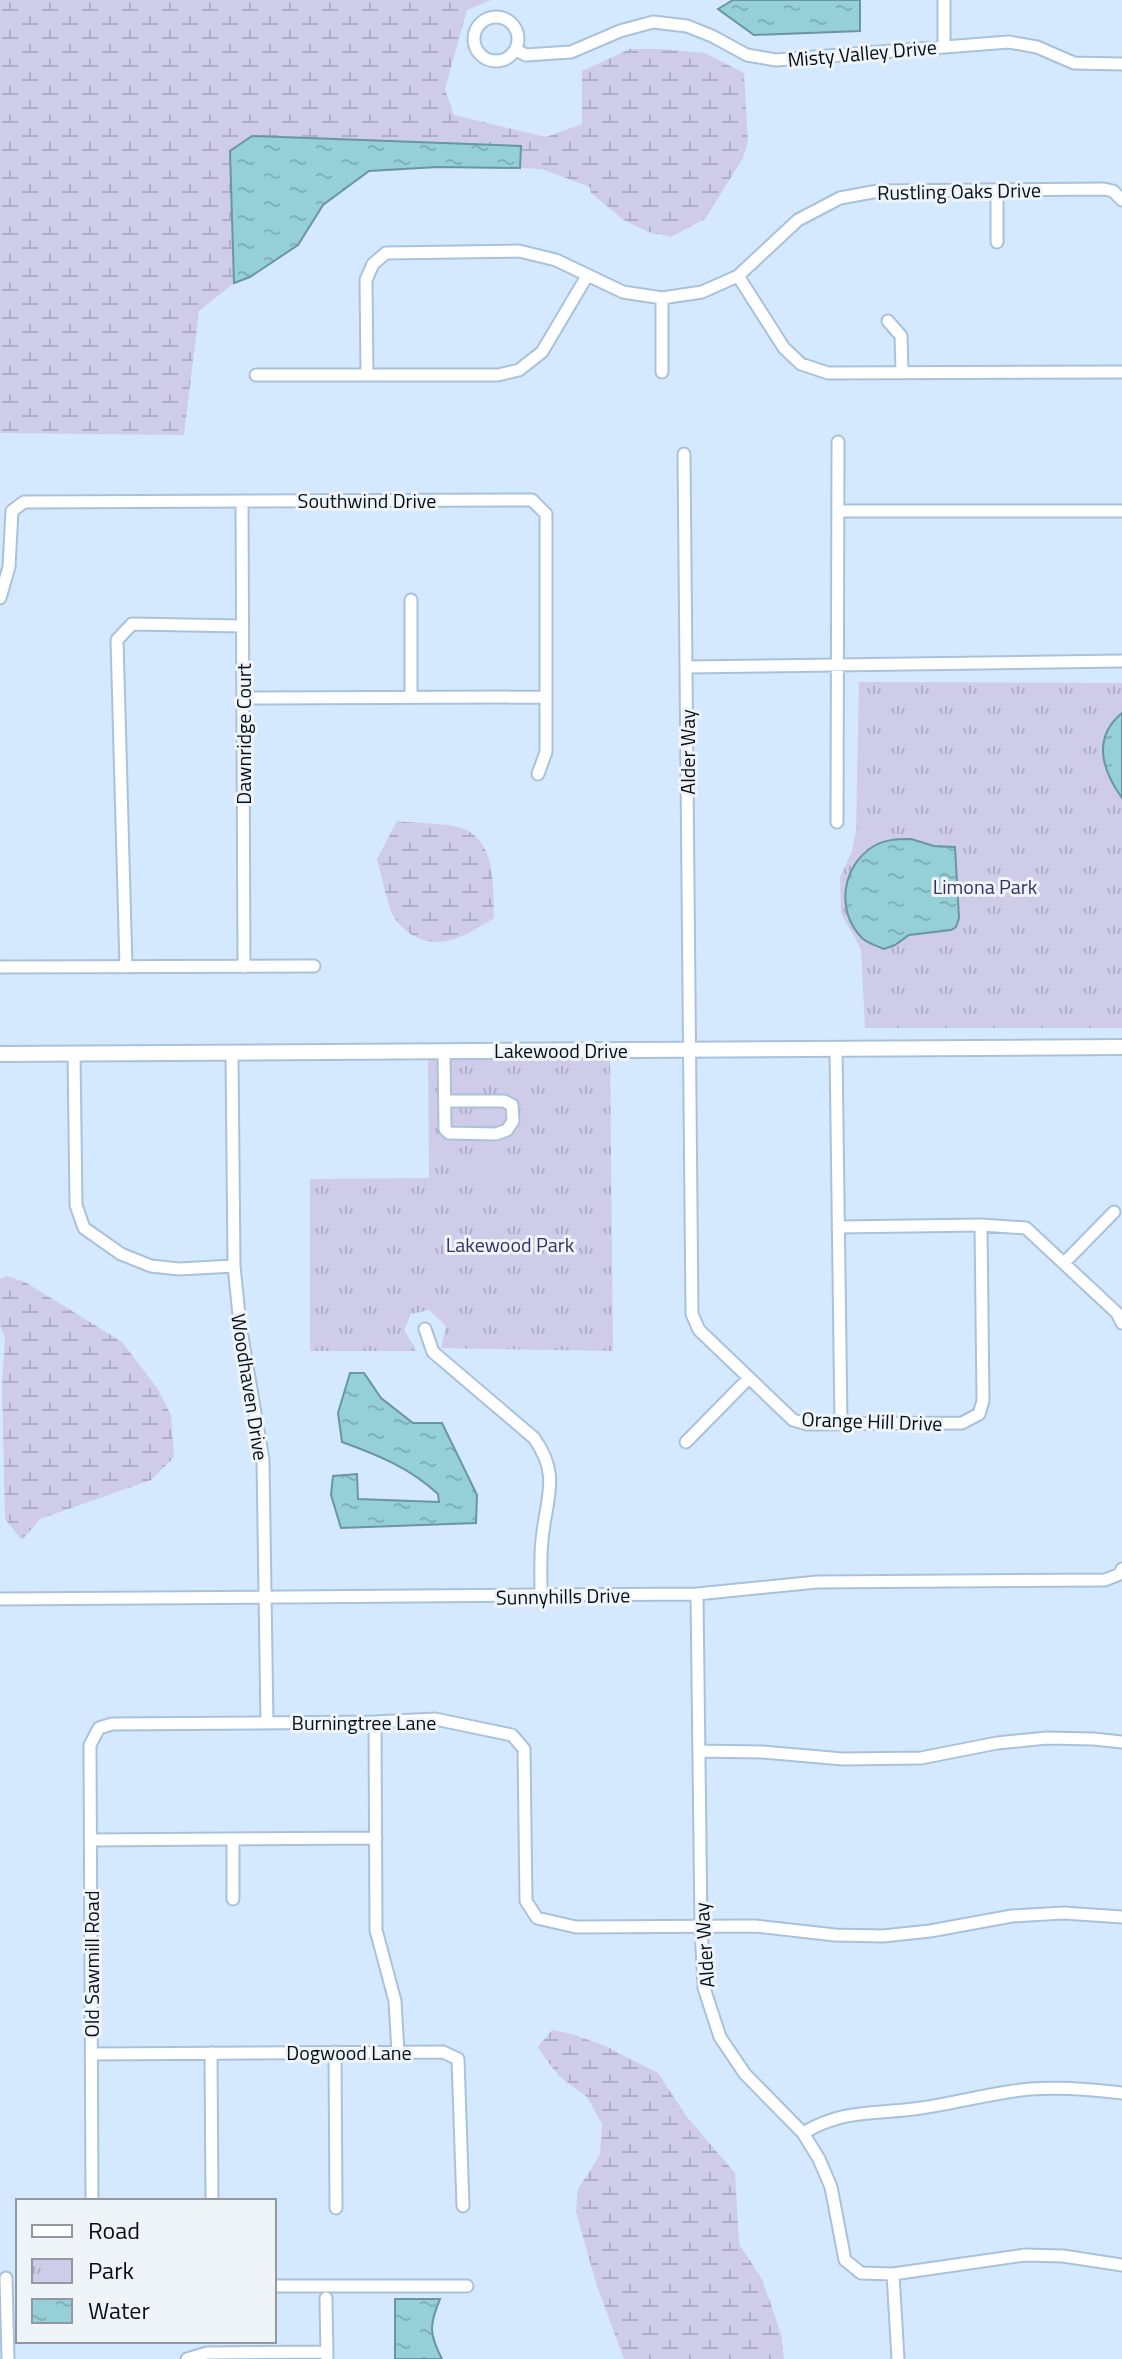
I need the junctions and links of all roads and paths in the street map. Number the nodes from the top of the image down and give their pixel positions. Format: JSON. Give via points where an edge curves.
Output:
{"nodes":[{"id":1,"x":944,"y":0,"type":"edge"},
{"id":2,"x":944,"y":46,"type":"junction"},
{"id":3,"x":516,"y":50,"type":"junction"},
{"id":4,"x":1122,"y":64,"type":"edge"},
{"id":5,"x":997,"y":191,"type":"junction"},
{"id":6,"x":1122,"y":200,"type":"edge"},
{"id":7,"x":997,"y":242,"type":"dead end"},
{"id":8,"x":587,"y":276,"type":"junction"},
{"id":9,"x":738,"y":276,"type":"junction"},
{"id":10,"x":662,"y":298,"type":"junction"},
{"id":11,"x":888,"y":321,"type":"dead end"},
{"id":12,"x":662,"y":372,"type":"dead end"},
{"id":13,"x":1122,"y":372,"type":"edge"},
{"id":14,"x":902,"y":373,"type":"junction"},
{"id":15,"x":256,"y":375,"type":"dead end"},
{"id":16,"x":367,"y":375,"type":"junction"},
{"id":17,"x":838,"y":442,"type":"dead end"},
{"id":18,"x":684,"y":454,"type":"dead end"},
{"id":19,"x":242,"y":501,"type":"junction"},
{"id":20,"x":839,"y":511,"type":"junction"},
{"id":21,"x":1122,"y":511,"type":"edge"},
{"id":22,"x":0,"y":598,"type":"edge"},
{"id":23,"x":411,"y":600,"type":"dead end"},
{"id":24,"x":242,"y":626,"type":"junction"},
{"id":25,"x":1122,"y":661,"type":"edge"},
{"id":26,"x":838,"y":665,"type":"junction"},
{"id":27,"x":686,"y":667,"type":"junction"},
{"id":28,"x":411,"y":697,"type":"junction"},
{"id":29,"x":546,"y":697,"type":"junction"},
{"id":30,"x":243,"y":698,"type":"junction"},
{"id":31,"x":538,"y":774,"type":"dead end"},
{"id":32,"x":837,"y":822,"type":"dead end"},
{"id":33,"x":314,"y":966,"type":"dead end"},
{"id":34,"x":0,"y":967,"type":"edge"},
{"id":35,"x":126,"y":967,"type":"junction"},
{"id":36,"x":244,"y":967,"type":"junction"},
{"id":37,"x":1122,"y":1047,"type":"edge"},
{"id":38,"x":836,"y":1048,"type":"junction"},
{"id":39,"x":689,"y":1049,"type":"junction"},
{"id":40,"x":444,"y":1051,"type":"junction"},
{"id":41,"x":232,"y":1052,"type":"junction"},
{"id":42,"x":74,"y":1053,"type":"junction"},
{"id":43,"x":0,"y":1054,"type":"edge"},
{"id":44,"x":445,"y":1101,"type":"junction"},
{"id":45,"x":1114,"y":1212,"type":"dead end"},
{"id":46,"x":981,"y":1225,"type":"junction"},
{"id":47,"x":838,"y":1227,"type":"junction"},
{"id":48,"x":1065,"y":1262,"type":"junction"},
{"id":49,"x":234,"y":1266,"type":"junction"},
{"id":50,"x":1122,"y":1323,"type":"edge"},
{"id":51,"x":425,"y":1329,"type":"dead end"},
{"id":52,"x":748,"y":1379,"type":"junction"},
{"id":53,"x":841,"y":1424,"type":"junction"},
{"id":54,"x":686,"y":1442,"type":"dead end"},
{"id":55,"x":1122,"y":1569,"type":"edge"},
{"id":56,"x":697,"y":1594,"type":"junction"},
{"id":57,"x":541,"y":1596,"type":"junction"},
{"id":58,"x":266,"y":1597,"type":"junction"},
{"id":59,"x":0,"y":1599,"type":"edge"},
{"id":60,"x":375,"y":1722,"type":"junction"},
{"id":61,"x":267,"y":1723,"type":"junction"},
{"id":62,"x":99,"y":1728,"type":"joint"},
{"id":63,"x":1122,"y":1742,"type":"edge"},
{"id":64,"x":699,"y":1751,"type":"junction"},
{"id":65,"x":376,"y":1838,"type":"junction"},
{"id":66,"x":233,"y":1839,"type":"junction"},
{"id":67,"x":90,"y":1840,"type":"junction"},
{"id":68,"x":233,"y":1899,"type":"dead end"},
{"id":69,"x":1122,"y":1917,"type":"edge"},
{"id":70,"x":701,"y":1926,"type":"junction"},
{"id":71,"x":335,"y":2052,"type":"junction"},
{"id":72,"x":398,"y":2052,"type":"junction"},
{"id":73,"x":211,"y":2053,"type":"junction"},
{"id":74,"x":92,"y":2054,"type":"junction"},
{"id":75,"x":1122,"y":2093,"type":"edge"},
{"id":76,"x":803,"y":2133,"type":"junction"},
{"id":77,"x":92,"y":2199,"type":"edge"},
{"id":78,"x":212,"y":2199,"type":"edge"},
{"id":79,"x":463,"y":2206,"type":"dead end"},
{"id":80,"x":336,"y":2208,"type":"dead end"},
{"id":81,"x":1122,"y":2265,"type":"edge"},
{"id":82,"x":893,"y":2274,"type":"junction"},
{"id":83,"x":8,"y":2278,"type":"edge"},
{"id":84,"x":276,"y":2286,"type":"edge"},
{"id":85,"x":467,"y":2286,"type":"dead end"},
{"id":86,"x":326,"y":2298,"type":"dead end"},
{"id":87,"x":327,"y":2356,"type":"edge"},
{"id":88,"x":8,"y":2359,"type":"edge"},
{"id":89,"x":187,"y":2359,"type":"edge"},
{"id":90,"x":898,"y":2359,"type":"edge"}],
"edges":[{"from":1,"to":2,"type":"street"},
{"from":2,"to":3,"type":"street","name":"Misty Valley Drive","via":[[776,60],[747,55],[687,26],[653,22],[571,52],[526,55]]},
{"from":2,"to":4,"type":"street","name":"Misty Valley Drive","via":[[1009,42],[1074,63]]},
{"from":3,"to":3,"type":"street","name":"Misty Valley Drive","via":[[516,29],[506,19],[491,17],[475,31],[478,52],[490,61],[505,60]]},
{"from":5,"to":6,"type":"street","name":"Rustling Oaks Drive","via":[[1104,189]]},
{"from":5,"to":7,"type":"street"},
{"from":5,"to":9,"type":"street","name":"Rustling Oaks Drive","via":[[878,191],[840,198],[798,220]]},
{"from":8,"to":10,"type":"street","name":"Rustling Oaks Drive","via":[[623,292]]},
{"from":8,"to":16,"type":"street","via":[[542,352],[519,370],[498,375]]},
{"from":8,"to":16,"type":"street","name":"Rustling Oaks Drive","via":[[556,260],[519,251],[386,253],[366,280]]},
{"from":9,"to":10,"type":"street","name":"Rustling Oaks Drive","via":[[702,292]]},
{"from":9,"to":14,"type":"street","via":[[784,348],[801,364],[828,373]]},
{"from":10,"to":12,"type":"street"},
{"from":11,"to":14,"type":"street","via":[[901,336]]},
{"from":13,"to":14,"type":"street"},
{"from":15,"to":16,"type":"street"},
{"from":17,"to":20,"type":"street"},
{"from":18,"to":27,"type":"street","name":"Alder Way"},
{"from":19,"to":22,"type":"street","name":"Southwind Drive","via":[[24,502],[12,511],[9,567]]},
{"from":19,"to":24,"type":"street","name":"Dawnridge Court"},
{"from":19,"to":29,"type":"street","name":"Southwind Drive","via":[[532,500],[546,514]]},
{"from":20,"to":21,"type":"street"},
{"from":20,"to":26,"type":"street"},
{"from":23,"to":28,"type":"street"},
{"from":24,"to":30,"type":"street","name":"Dawnridge Court"},
{"from":24,"to":35,"type":"street","via":[[132,624],[117,640]]},
{"from":25,"to":26,"type":"street"},
{"from":26,"to":27,"type":"street"},
{"from":26,"to":32,"type":"street"},
{"from":27,"to":39,"type":"street","name":"Alder Way"},
{"from":28,"to":29,"type":"street"},
{"from":28,"to":30,"type":"street"},
{"from":29,"to":31,"type":"street","name":"Southwind Drive","via":[[546,752]]},
{"from":30,"to":36,"type":"street","name":"Dawnridge Court"},
{"from":33,"to":36,"type":"street"},
{"from":34,"to":35,"type":"street"},
{"from":35,"to":36,"type":"street"},
{"from":37,"to":38,"type":"street","name":"Lakewood Drive"},
{"from":38,"to":39,"type":"street","name":"Lakewood Drive"},
{"from":38,"to":47,"type":"street"},
{"from":39,"to":40,"type":"street","name":"Lakewood Drive"},
{"from":39,"to":52,"type":"street","name":"Orange Hill Drive","via":[[692,1314],[699,1330]]},
{"from":40,"to":41,"type":"street","name":"Lakewood Drive"},
{"from":40,"to":44,"type":"street"},
{"from":41,"to":42,"type":"street","name":"Lakewood Drive"},
{"from":41,"to":49,"type":"street","name":"Woodhaven Drive"},
{"from":42,"to":43,"type":"street","name":"Lakewood Drive"},
{"from":42,"to":49,"type":"street","via":[[76,1205],[84,1228],[121,1254],[151,1266]]},
{"from":44,"to":44,"type":"street","via":[[449,1133],[496,1134],[513,1121],[512,1105],[504,1101]]},
{"from":45,"to":48,"type":"street"},
{"from":46,"to":47,"type":"street"},
{"from":46,"to":48,"type":"street","via":[[1026,1228]]},
{"from":46,"to":53,"type":"street","name":"Orange Hill Drive","via":[[979,1414],[962,1423]]},
{"from":47,"to":53,"type":"street"},
{"from":48,"to":50,"type":"street"},
{"from":49,"to":58,"type":"street","name":"Woodhaven Drive","via":[[263,1460]]},
{"from":51,"to":57,"type":"street","via":[[433,1352],[534,1438],[546,1456],[551,1479]]},
{"from":52,"to":53,"type":"street","name":"Orange Hill Drive","via":[[793,1420]]},
{"from":52,"to":54,"type":"street"},
{"from":55,"to":56,"type":"street","name":"Sunnyhills Drive","via":[[1105,1580],[817,1582]]},
{"from":56,"to":57,"type":"street","name":"Sunnyhills Drive"},
{"from":56,"to":64,"type":"street","name":"Alder Way"},
{"from":57,"to":58,"type":"street","name":"Sunnyhills Drive"},
{"from":58,"to":59,"type":"street","name":"Sunnyhills Drive"},
{"from":58,"to":61,"type":"street","name":"Woodhaven Drive"},
{"from":60,"to":61,"type":"street","name":"Burningtree Lane"},
{"from":60,"to":65,"type":"street"},
{"from":60,"to":70,"type":"street","name":"Burningtree Lane","via":[[435,1719],[512,1735],[524,1749],[526,1901],[537,1918],[576,1927]]},
{"from":61,"to":62,"type":"street","name":"Burningtree Lane"},
{"from":62,"to":67,"type":"street","name":"Old Sawmill Road","via":[[90,1745]]},
{"from":63,"to":64,"type":"street","via":[[1047,1738],[921,1758]]},
{"from":64,"to":70,"type":"street","name":"Alder Way"},
{"from":65,"to":66,"type":"street"},
{"from":65,"to":72,"type":"street","via":[[376,1930],[395,2001]]},
{"from":66,"to":67,"type":"street"},
{"from":66,"to":68,"type":"street"},
{"from":67,"to":74,"type":"street","name":"Old Sawmill Road"},
{"from":69,"to":70,"type":"street","name":"Burningtree Lane","via":[[1012,1916],[883,1936]]},
{"from":70,"to":76,"type":"street","name":"Alder Way","via":[[704,1988],[720,2037],[745,2074]]},
{"from":71,"to":72,"type":"street","name":"Dogwood Lane"},
{"from":71,"to":73,"type":"street","name":"Dogwood Lane"},
{"from":71,"to":80,"type":"street"},
{"from":72,"to":79,"type":"street","name":"Dogwood Lane","via":[[443,2052],[458,2059]]},
{"from":73,"to":74,"type":"street","name":"Dogwood Lane"},
{"from":73,"to":78,"type":"street"},
{"from":74,"to":77,"type":"street","name":"Old Sawmill Road"},
{"from":75,"to":76,"type":"street","via":[[1028,2089],[920,2109],[845,2115]]},
{"from":76,"to":82,"type":"street","name":"Alder Way","via":[[831,2187],[845,2260],[861,2273]]},
{"from":81,"to":82,"type":"street","name":"Alder Way","via":[[1025,2255]]},
{"from":82,"to":90,"type":"street"},
{"from":83,"to":88,"type":"street"},
{"from":84,"to":85,"type":"street"},
{"from":86,"to":87,"type":"street"},
{"from":87,"to":89,"type":"street","via":[[207,2353]]}]}
